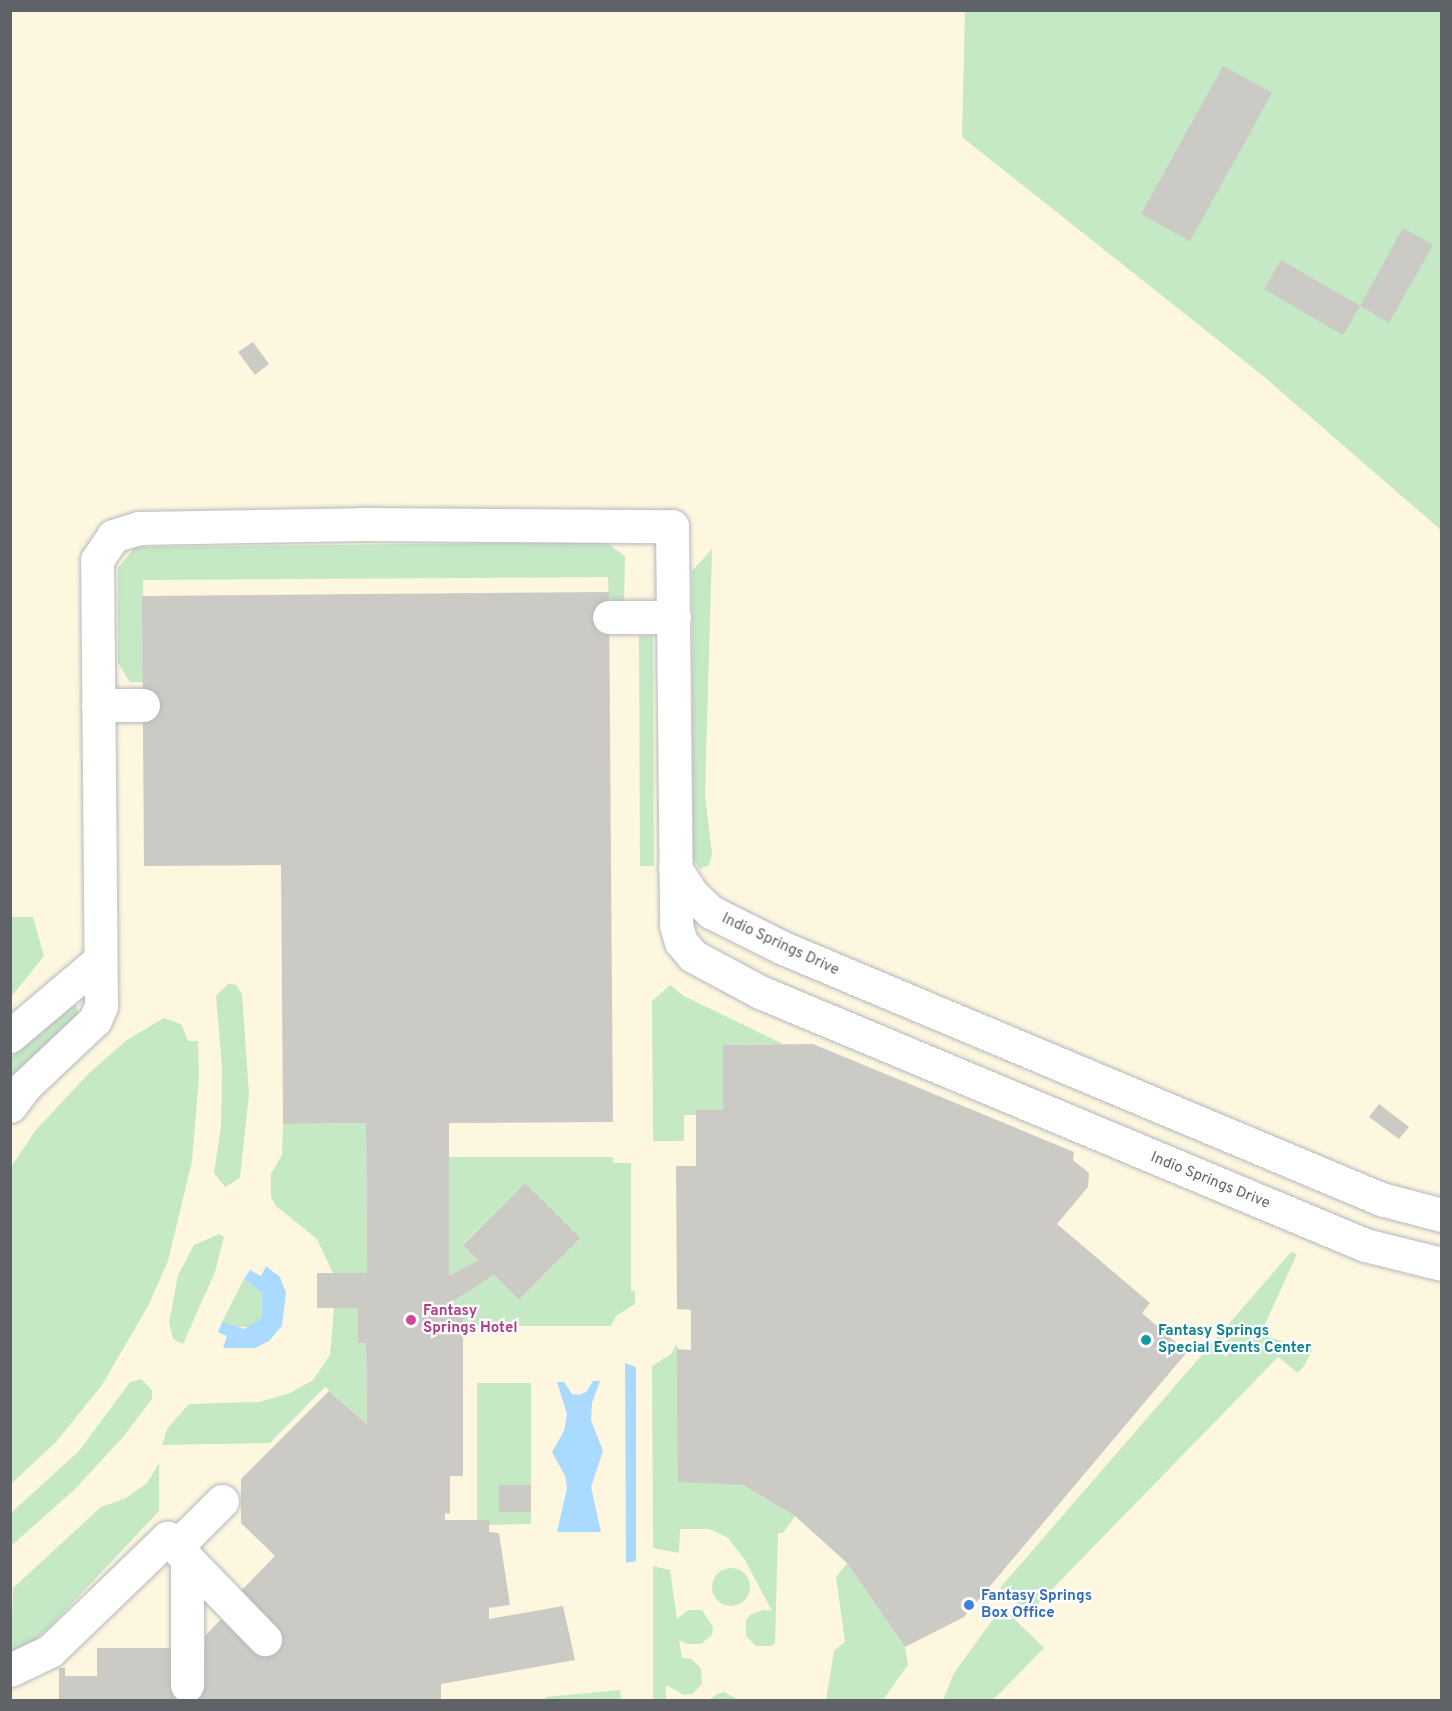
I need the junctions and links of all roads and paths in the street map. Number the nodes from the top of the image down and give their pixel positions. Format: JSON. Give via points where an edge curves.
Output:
{"nodes":[{"id":1,"x":609,"y":617,"type":"dead end"},
{"id":2,"x":674,"y":617,"type":"junction"},
{"id":3,"x":98,"y":705,"type":"junction"},
{"id":4,"x":143,"y":705,"type":"dead end"},
{"id":5,"x":675,"y":868,"type":"junction"},
{"id":6,"x":100,"y":960,"type":"junction"},
{"id":7,"x":10,"y":1036,"type":"edge"},
{"id":8,"x":10,"y":1106,"type":"edge"},
{"id":9,"x":1442,"y":1215,"type":"edge"},
{"id":10,"x":1442,"y":1264,"type":"edge"},
{"id":11,"x":222,"y":1501,"type":"dead end"},
{"id":12,"x":181,"y":1553,"type":"junction"},
{"id":13,"x":265,"y":1639,"type":"dead end"},
{"id":14,"x":10,"y":1670,"type":"edge"},
{"id":15,"x":187,"y":1685,"type":"dead end"}],
"edges":[{"from":1,"to":2,"type":"lane"},
{"from":2,"to":3,"type":"lane","via":[[672,526],[361,524],[139,528],[113,536],[97,560]]},
{"from":2,"to":5,"type":"lane"},
{"from":3,"to":4,"type":"lane"},
{"from":3,"to":6,"type":"lane"},
{"from":5,"to":9,"type":"lane","name":"Indio Springs Drive","via":[[691,893],[711,912],[783,948],[1381,1199]]},
{"from":5,"to":10,"type":"lane","name":"Indio Springs Drive","via":[[676,925],[681,942],[693,956],[760,992],[1365,1245]]},
{"from":6,"to":7,"type":"lane"},
{"from":6,"to":8,"type":"lane","via":[[100,1006],[95,1020],[26,1085]]},
{"from":11,"to":12,"type":"lane"},
{"from":12,"to":13,"type":"lane"},
{"from":12,"to":14,"type":"lane","via":[[167,1538],[50,1651]]},
{"from":12,"to":15,"type":"lane"}]}
